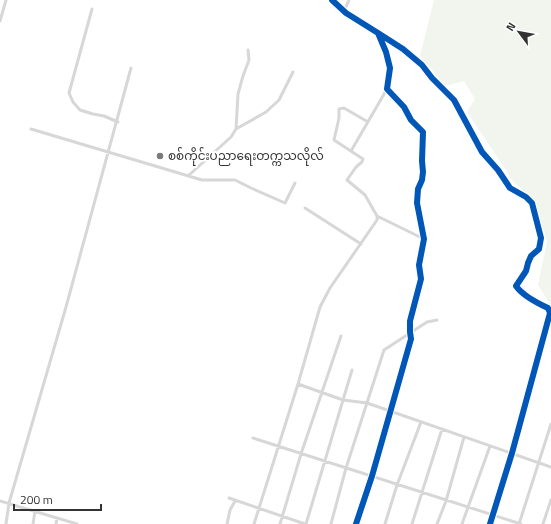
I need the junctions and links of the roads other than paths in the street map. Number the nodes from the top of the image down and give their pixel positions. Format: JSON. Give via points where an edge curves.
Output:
{"nodes":[{"id":1,"x":6,"y":0,"type":"edge"},
{"id":2,"x":332,"y":0,"type":"edge"},
{"id":3,"x":349,"y":0,"type":"edge"},
{"id":4,"x":92,"y":8,"type":"dead end"},
{"id":5,"x":344,"y":11,"type":"junction"},
{"id":6,"x":0,"y":21,"type":"edge"},
{"id":7,"x":378,"y":33,"type":"junction"},
{"id":8,"x":248,"y":50,"type":"dead end"},
{"id":9,"x":132,"y":68,"type":"dead end"},
{"id":10,"x":293,"y":72,"type":"dead end"},
{"id":11,"x":387,"y":89,"type":"junction"},
{"id":12,"x":118,"y":122,"type":"junction"},
{"id":13,"x":368,"y":122,"type":"junction"},
{"id":14,"x":31,"y":129,"type":"dead end"},
{"id":15,"x":236,"y":129,"type":"junction"},
{"id":16,"x":351,"y":151,"type":"junction"},
{"id":17,"x":110,"y":152,"type":"junction"},
{"id":18,"x":188,"y":176,"type":"junction"},
{"id":19,"x":295,"y":183,"type":"dead end"},
{"id":20,"x":305,"y":208,"type":"dead end"},
{"id":21,"x":377,"y":216,"type":"junction"},
{"id":22,"x":424,"y":239,"type":"junction"},
{"id":23,"x":361,"y":244,"type":"junction"},
{"id":24,"x":436,"y":320,"type":"dead end"},
{"id":25,"x":410,"y":332,"type":"junction"},
{"id":26,"x":341,"y":336,"type":"dead end"},
{"id":27,"x":352,"y":370,"type":"dead end"},
{"id":28,"x":298,"y":384,"type":"junction"},
{"id":29,"x":322,"y":392,"type":"junction"},
{"id":30,"x":343,"y":400,"type":"junction"},
{"id":31,"x":367,"y":403,"type":"junction"},
{"id":32,"x":390,"y":411,"type":"junction"},
{"id":33,"x":421,"y":422,"type":"junction"},
{"id":34,"x":551,"y":424,"type":"edge"},
{"id":35,"x":442,"y":429,"type":"junction"},
{"id":36,"x":464,"y":437,"type":"junction"},
{"id":37,"x":252,"y":438,"type":"dead end"},
{"id":38,"x":278,"y":446,"type":"junction"},
{"id":39,"x":490,"y":446,"type":"junction"},
{"id":40,"x":512,"y":453,"type":"junction"},
{"id":41,"x":301,"y":454,"type":"junction"},
{"id":42,"x":325,"y":461,"type":"junction"},
{"id":43,"x":539,"y":463,"type":"junction"},
{"id":44,"x":551,"y":467,"type":"edge"},
{"id":45,"x":346,"y":468,"type":"junction"},
{"id":46,"x":372,"y":476,"type":"junction"},
{"id":47,"x":398,"y":485,"type":"junction"},
{"id":48,"x":422,"y":493,"type":"junction"},
{"id":49,"x":229,"y":498,"type":"dead end"},
{"id":50,"x":235,"y":500,"type":"junction"},
{"id":51,"x":446,"y":500,"type":"junction"},
{"id":52,"x":551,"y":500,"type":"edge"},
{"id":53,"x":0,"y":501,"type":"edge"},
{"id":54,"x":9,"y":503,"type":"junction"},
{"id":55,"x":467,"y":507,"type":"junction"},
{"id":56,"x":259,"y":508,"type":"junction"},
{"id":57,"x":35,"y":511,"type":"junction"},
{"id":58,"x":493,"y":515,"type":"junction"},
{"id":59,"x":282,"y":516,"type":"junction"},
{"id":60,"x":57,"y":518,"type":"junction"},
{"id":61,"x":6,"y":524,"type":"edge"},
{"id":62,"x":33,"y":524,"type":"edge"},
{"id":63,"x":56,"y":524,"type":"edge"},
{"id":64,"x":77,"y":524,"type":"edge"},
{"id":65,"x":226,"y":524,"type":"edge"},
{"id":66,"x":254,"y":524,"type":"edge"},
{"id":67,"x":280,"y":524,"type":"edge"},
{"id":68,"x":305,"y":524,"type":"edge"},
{"id":69,"x":331,"y":524,"type":"edge"},
{"id":70,"x":356,"y":524,"type":"edge"},
{"id":71,"x":385,"y":524,"type":"edge"},
{"id":72,"x":412,"y":524,"type":"edge"},
{"id":73,"x":437,"y":524,"type":"edge"},
{"id":74,"x":462,"y":524,"type":"edge"},
{"id":75,"x":490,"y":524,"type":"edge"},
{"id":76,"x":520,"y":524,"type":"edge"},
{"id":77,"x":543,"y":524,"type":"edge"}],
"edges":[{"from":1,"to":6,"type":"street"},
{"from":2,"to":5,"type":"street"},
{"from":3,"to":5,"type":"street"},
{"from":4,"to":12,"type":"street","via":[[69,93],[80,110]]},
{"from":5,"to":7,"type":"street"},
{"from":7,"to":11,"type":"street","via":[[390,68]]},
{"from":7,"to":40,"type":"street","via":[[422,65],[454,100],[482,152],[510,188],[526,196],[532,203],[542,238],[539,249],[531,256],[526,271],[516,286],[548,308],[550,313]]},
{"from":8,"to":15,"type":"street","via":[[249,60],[238,94]]},
{"from":9,"to":12,"type":"street"},
{"from":10,"to":15,"type":"street","via":[[279,100],[266,112]]},
{"from":11,"to":13,"type":"street"},
{"from":11,"to":22,"type":"street","via":[[423,132],[423,172],[417,202]]},
{"from":12,"to":17,"type":"street"},
{"from":13,"to":16,"type":"street"},
{"from":13,"to":16,"type":"street","via":[[344,108],[339,109],[334,140]]},
{"from":14,"to":17,"type":"street"},
{"from":15,"to":18,"type":"street","via":[[231,137]]},
{"from":16,"to":21,"type":"street","via":[[363,159],[347,180],[365,195]]},
{"from":17,"to":18,"type":"street"},
{"from":17,"to":54,"type":"street"},
{"from":18,"to":19,"type":"street","via":[[202,180],[235,180],[285,203]]},
{"from":20,"to":23,"type":"street"},
{"from":21,"to":22,"type":"street"},
{"from":21,"to":23,"type":"street"},
{"from":22,"to":25,"type":"street","via":[[419,265],[421,279],[410,321]]},
{"from":23,"to":28,"type":"street","via":[[320,307]]},
{"from":24,"to":25,"type":"street"},
{"from":25,"to":31,"type":"street","via":[[384,350]]},
{"from":25,"to":32,"type":"street","via":[[411,339]]},
{"from":26,"to":29,"type":"street"},
{"from":27,"to":30,"type":"street"},
{"from":28,"to":29,"type":"street"},
{"from":28,"to":38,"type":"street"},
{"from":29,"to":30,"type":"street"},
{"from":29,"to":41,"type":"street"},
{"from":30,"to":31,"type":"street"},
{"from":30,"to":42,"type":"street"},
{"from":31,"to":32,"type":"street"},
{"from":31,"to":45,"type":"street"},
{"from":32,"to":33,"type":"street"},
{"from":32,"to":46,"type":"street"},
{"from":33,"to":35,"type":"street"},
{"from":33,"to":47,"type":"street"},
{"from":34,"to":43,"type":"street"},
{"from":35,"to":36,"type":"street"},
{"from":35,"to":48,"type":"street"},
{"from":36,"to":39,"type":"street"},
{"from":36,"to":51,"type":"street"},
{"from":37,"to":38,"type":"street"},
{"from":38,"to":41,"type":"street"},
{"from":38,"to":56,"type":"street"},
{"from":39,"to":40,"type":"street"},
{"from":39,"to":55,"type":"street"},
{"from":40,"to":43,"type":"street"},
{"from":40,"to":58,"type":"street"},
{"from":41,"to":42,"type":"street"},
{"from":41,"to":59,"type":"street"},
{"from":42,"to":45,"type":"street"},
{"from":42,"to":68,"type":"street"},
{"from":43,"to":44,"type":"street"},
{"from":43,"to":76,"type":"street"},
{"from":45,"to":46,"type":"street"},
{"from":45,"to":69,"type":"street"},
{"from":46,"to":47,"type":"street"},
{"from":46,"to":70,"type":"street"},
{"from":47,"to":48,"type":"street"},
{"from":47,"to":71,"type":"street"},
{"from":48,"to":51,"type":"street"},
{"from":48,"to":72,"type":"street"},
{"from":49,"to":50,"type":"street"},
{"from":50,"to":56,"type":"street"},
{"from":50,"to":65,"type":"street"},
{"from":51,"to":55,"type":"street"},
{"from":51,"to":73,"type":"street"},
{"from":52,"to":77,"type":"street"},
{"from":53,"to":54,"type":"street"},
{"from":54,"to":57,"type":"street"},
{"from":54,"to":61,"type":"street"},
{"from":55,"to":58,"type":"street"},
{"from":55,"to":74,"type":"street"},
{"from":56,"to":59,"type":"street"},
{"from":56,"to":66,"type":"street"},
{"from":57,"to":60,"type":"street"},
{"from":57,"to":62,"type":"street"},
{"from":58,"to":75,"type":"street"},
{"from":58,"to":76,"type":"street"},
{"from":59,"to":67,"type":"street"},
{"from":59,"to":68,"type":"street"},
{"from":60,"to":63,"type":"street"},
{"from":60,"to":64,"type":"street"}]}
